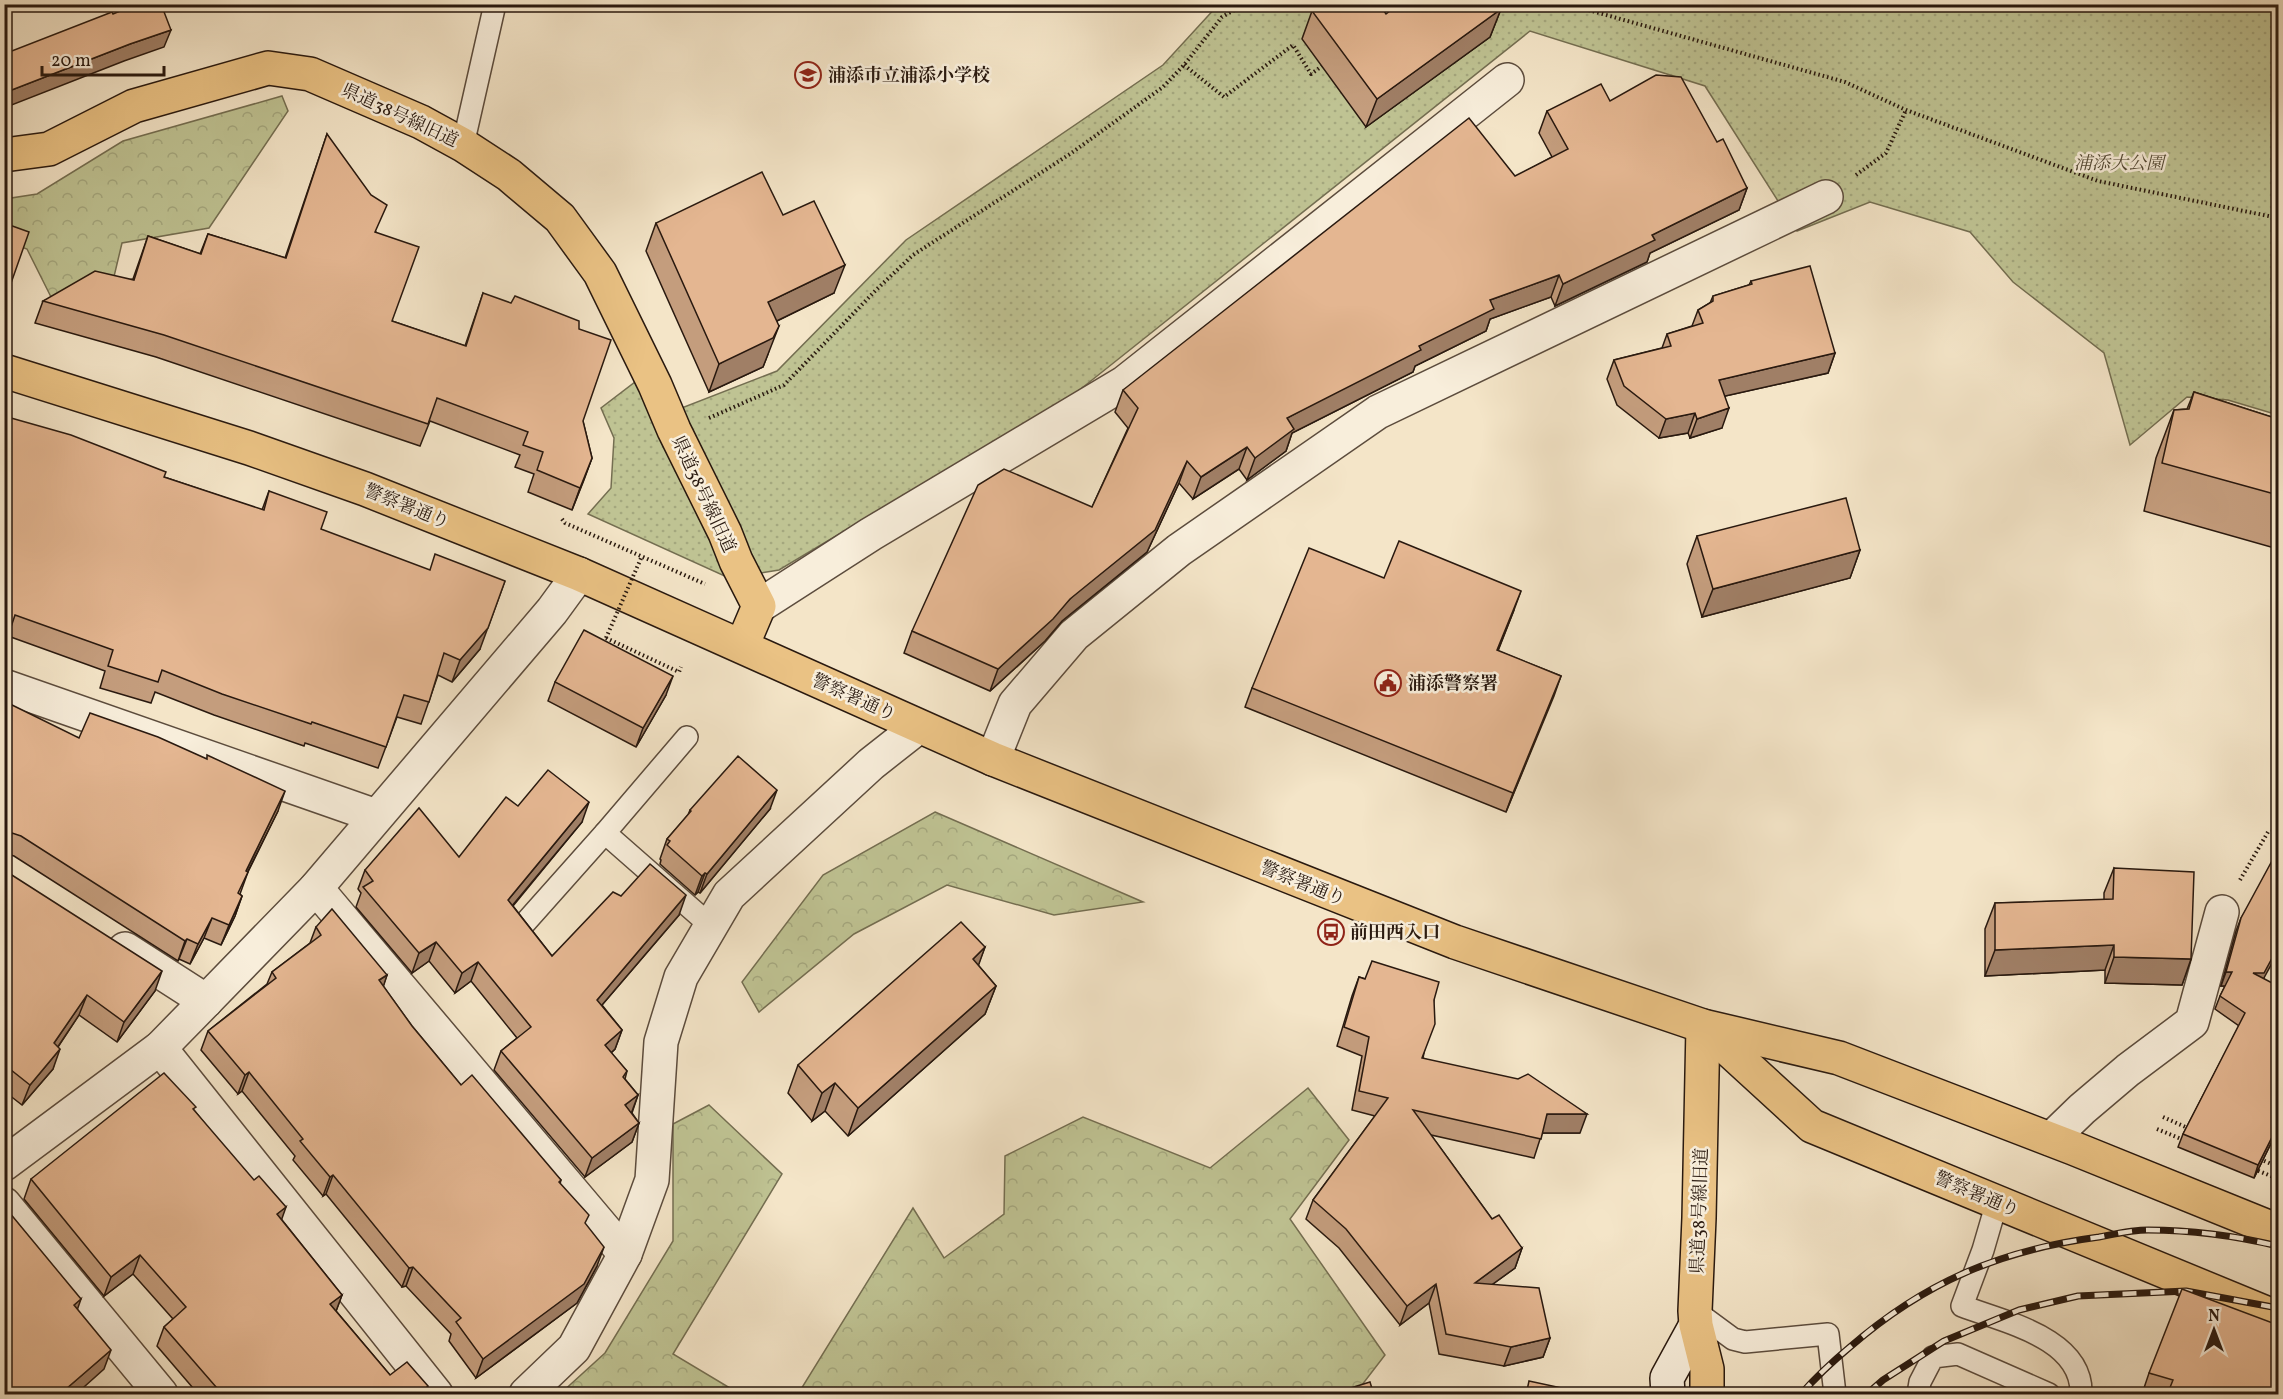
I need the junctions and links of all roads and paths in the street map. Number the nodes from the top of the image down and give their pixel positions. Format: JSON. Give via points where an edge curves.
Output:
{"nodes":[{"id":1,"x":495,"y":4,"type":"edge"},
{"id":2,"x":1245,"y":4,"type":"edge"},
{"id":3,"x":1489,"y":4,"type":"edge"},
{"id":4,"x":1506,"y":4,"type":"edge"},
{"id":5,"x":1567,"y":4,"type":"edge"},
{"id":6,"x":1329,"y":60,"type":"edge"},
{"id":7,"x":1184,"y":65,"type":"junction"},
{"id":8,"x":1507,"y":80,"type":"dead end"},
{"id":9,"x":1906,"y":110,"type":"junction"},
{"id":10,"x":463,"y":145,"type":"junction"},
{"id":11,"x":4,"y":154,"type":"edge"},
{"id":12,"x":1826,"y":197,"type":"joint"},
{"id":13,"x":2278,"y":218,"type":"edge"},
{"id":14,"x":4,"y":371,"type":"edge"},
{"id":15,"x":708,"y":418,"type":"dead end"},
{"id":16,"x":562,"y":519,"type":"dead end"},
{"id":17,"x":642,"y":556,"type":"junction"},
{"id":18,"x":579,"y":574,"type":"junction"},
{"id":19,"x":713,"y":588,"type":"dead end"},
{"id":20,"x":759,"y":606,"type":"junction"},
{"id":21,"x":742,"y":646,"type":"junction"},
{"id":22,"x":681,"y":667,"type":"dead end"},
{"id":23,"x":4,"y":687,"type":"edge"},
{"id":24,"x":918,"y":727,"type":"junction"},
{"id":25,"x":687,"y":737,"type":"dead end"},
{"id":26,"x":993,"y":759,"type":"junction"},
{"id":27,"x":376,"y":816,"type":"junction"},
{"id":28,"x":2278,"y":831,"type":"edge"},
{"id":29,"x":605,"y":833,"type":"junction"},
{"id":30,"x":316,"y":888,"type":"junction"},
{"id":31,"x":2222,"y":912,"type":"joint"},
{"id":32,"x":524,"y":924,"type":"edge"},
{"id":33,"x":711,"y":926,"type":"junction"},
{"id":34,"x":104,"y":936,"type":"edge"},
{"id":35,"x":206,"y":1001,"type":"junction"},
{"id":36,"x":1703,"y":1026,"type":"junction"},
{"id":37,"x":160,"y":1048,"type":"junction"},
{"id":38,"x":2163,"y":1117,"type":"dead end"},
{"id":39,"x":2157,"y":1129,"type":"dead end"},
{"id":40,"x":2194,"y":1131,"type":"edge"},
{"id":41,"x":2051,"y":1139,"type":"junction"},
{"id":42,"x":2190,"y":1142,"type":"edge"},
{"id":43,"x":2257,"y":1158,"type":"edge"},
{"id":44,"x":4,"y":1164,"type":"edge"},
{"id":45,"x":2245,"y":1165,"type":"edge"},
{"id":46,"x":2278,"y":1167,"type":"edge"},
{"id":47,"x":2278,"y":1179,"type":"edge"},
{"id":48,"x":1997,"y":1202,"type":"junction"},
{"id":49,"x":4,"y":1204,"type":"edge"},
{"id":50,"x":2278,"y":1231,"type":"edge"},
{"id":51,"x":625,"y":1254,"type":"junction"},
{"id":52,"x":1696,"y":1318,"type":"junction"},
{"id":53,"x":2278,"y":1318,"type":"edge"},
{"id":54,"x":161,"y":1395,"type":"edge"},
{"id":55,"x":436,"y":1395,"type":"edge"},
{"id":56,"x":526,"y":1395,"type":"edge"},
{"id":57,"x":1668,"y":1395,"type":"edge"},
{"id":58,"x":1707,"y":1395,"type":"edge"},
{"id":59,"x":1835,"y":1395,"type":"edge"},
{"id":60,"x":1918,"y":1395,"type":"edge"},
{"id":61,"x":2049,"y":1395,"type":"edge"},
{"id":62,"x":2081,"y":1395,"type":"edge"}],
"edges":[{"from":1,"to":10,"type":"lane"},
{"from":2,"to":7,"type":"path","via":[[1222,17]]},
{"from":3,"to":4,"type":"path","via":[[1495,12]]},
{"from":5,"to":9,"type":"path","via":[[1845,82]]},
{"from":6,"to":7,"type":"path","via":[[1311,74],[1293,45],[1224,97]]},
{"from":7,"to":15,"type":"path","via":[[1163,87],[1070,154],[913,255],[784,385]]},
{"from":8,"to":20,"type":"street","via":[[1124,383],[871,534]]},
{"from":9,"to":12,"type":"path","via":[[1886,153]]},
{"from":9,"to":13,"type":"path","via":[[2098,182]]},
{"from":10,"to":11,"type":"main road","name":"県道38号線旧道","via":[[421,122],[310,74],[268,68],[134,106],[49,149]]},
{"from":10,"to":20,"type":"main road","name":"県道38号線旧道","via":[[560,218],[600,273]]},
{"from":12,"to":26,"type":"street","via":[[1378,412],[1179,550],[1074,635],[1014,704]]},
{"from":14,"to":18,"type":"main road","name":"警察署通り","via":[[249,448],[365,489]]},
{"from":16,"to":17,"type":"path"},
{"from":17,"to":19,"type":"path"},
{"from":17,"to":22,"type":"path","bridge":true,"via":[[606,638],[679,672]]},
{"from":18,"to":21,"type":"main road","name":"警察署通り"},
{"from":18,"to":27,"type":"street"},
{"from":20,"to":21,"type":"main road"},
{"from":21,"to":24,"type":"main road","name":"警察署通り"},
{"from":23,"to":27,"type":"street"},
{"from":24,"to":26,"type":"main road","name":"警察署通り"},
{"from":24,"to":33,"type":"street","via":[[871,764],[729,895]]},
{"from":25,"to":29,"type":"lane"},
{"from":26,"to":36,"type":"main road","name":"警察署通り","via":[[1455,942]]},
{"from":27,"to":30,"type":"street"},
{"from":28,"to":31,"type":"path","via":[[2268,832]]},
{"from":29,"to":32,"type":"lane"},
{"from":29,"to":33,"type":"lane"},
{"from":30,"to":35,"type":"street"},
{"from":30,"to":51,"type":"street"},
{"from":31,"to":41,"type":"street","via":[[2192,1022],[2128,1070]]},
{"from":33,"to":51,"type":"street","via":[[681,977],[661,1042],[652,1180]]},
{"from":34,"to":35,"type":"street"},
{"from":35,"to":37,"type":"street"},
{"from":36,"to":41,"type":"main road","name":"警察署通り","via":[[1839,1058]]},
{"from":36,"to":48,"type":"main road","name":"警察署通り","via":[[1812,1126]]},
{"from":36,"to":52,"type":"main road","name":"県道38号線旧道"},
{"from":37,"to":44,"type":"street"},
{"from":37,"to":55,"type":"street"},
{"from":38,"to":40,"type":"path"},
{"from":39,"to":42,"type":"path"},
{"from":41,"to":50,"type":"main road","name":"警察署通り"},
{"from":43,"to":46,"type":"path"},
{"from":45,"to":47,"type":"path"},
{"from":48,"to":53,"type":"main road","name":"警察署通り"},
{"from":48,"to":62,"type":"lane","via":[[1962,1306],[2056,1344],[2072,1361],[2082,1383]]},
{"from":49,"to":54,"type":"street"},
{"from":51,"to":56,"type":"street","via":[[574,1348]]},
{"from":52,"to":57,"type":"street","via":[[1667,1377]]},
{"from":52,"to":58,"type":"main road","name":"県道38号線旧道","via":[[1707,1369]]},
{"from":52,"to":59,"type":"lane","via":[[1745,1342],[1828,1334]]},
{"from":60,"to":61,"type":"lane","via":[[1920,1382],[1934,1357],[1958,1354]]}]}
